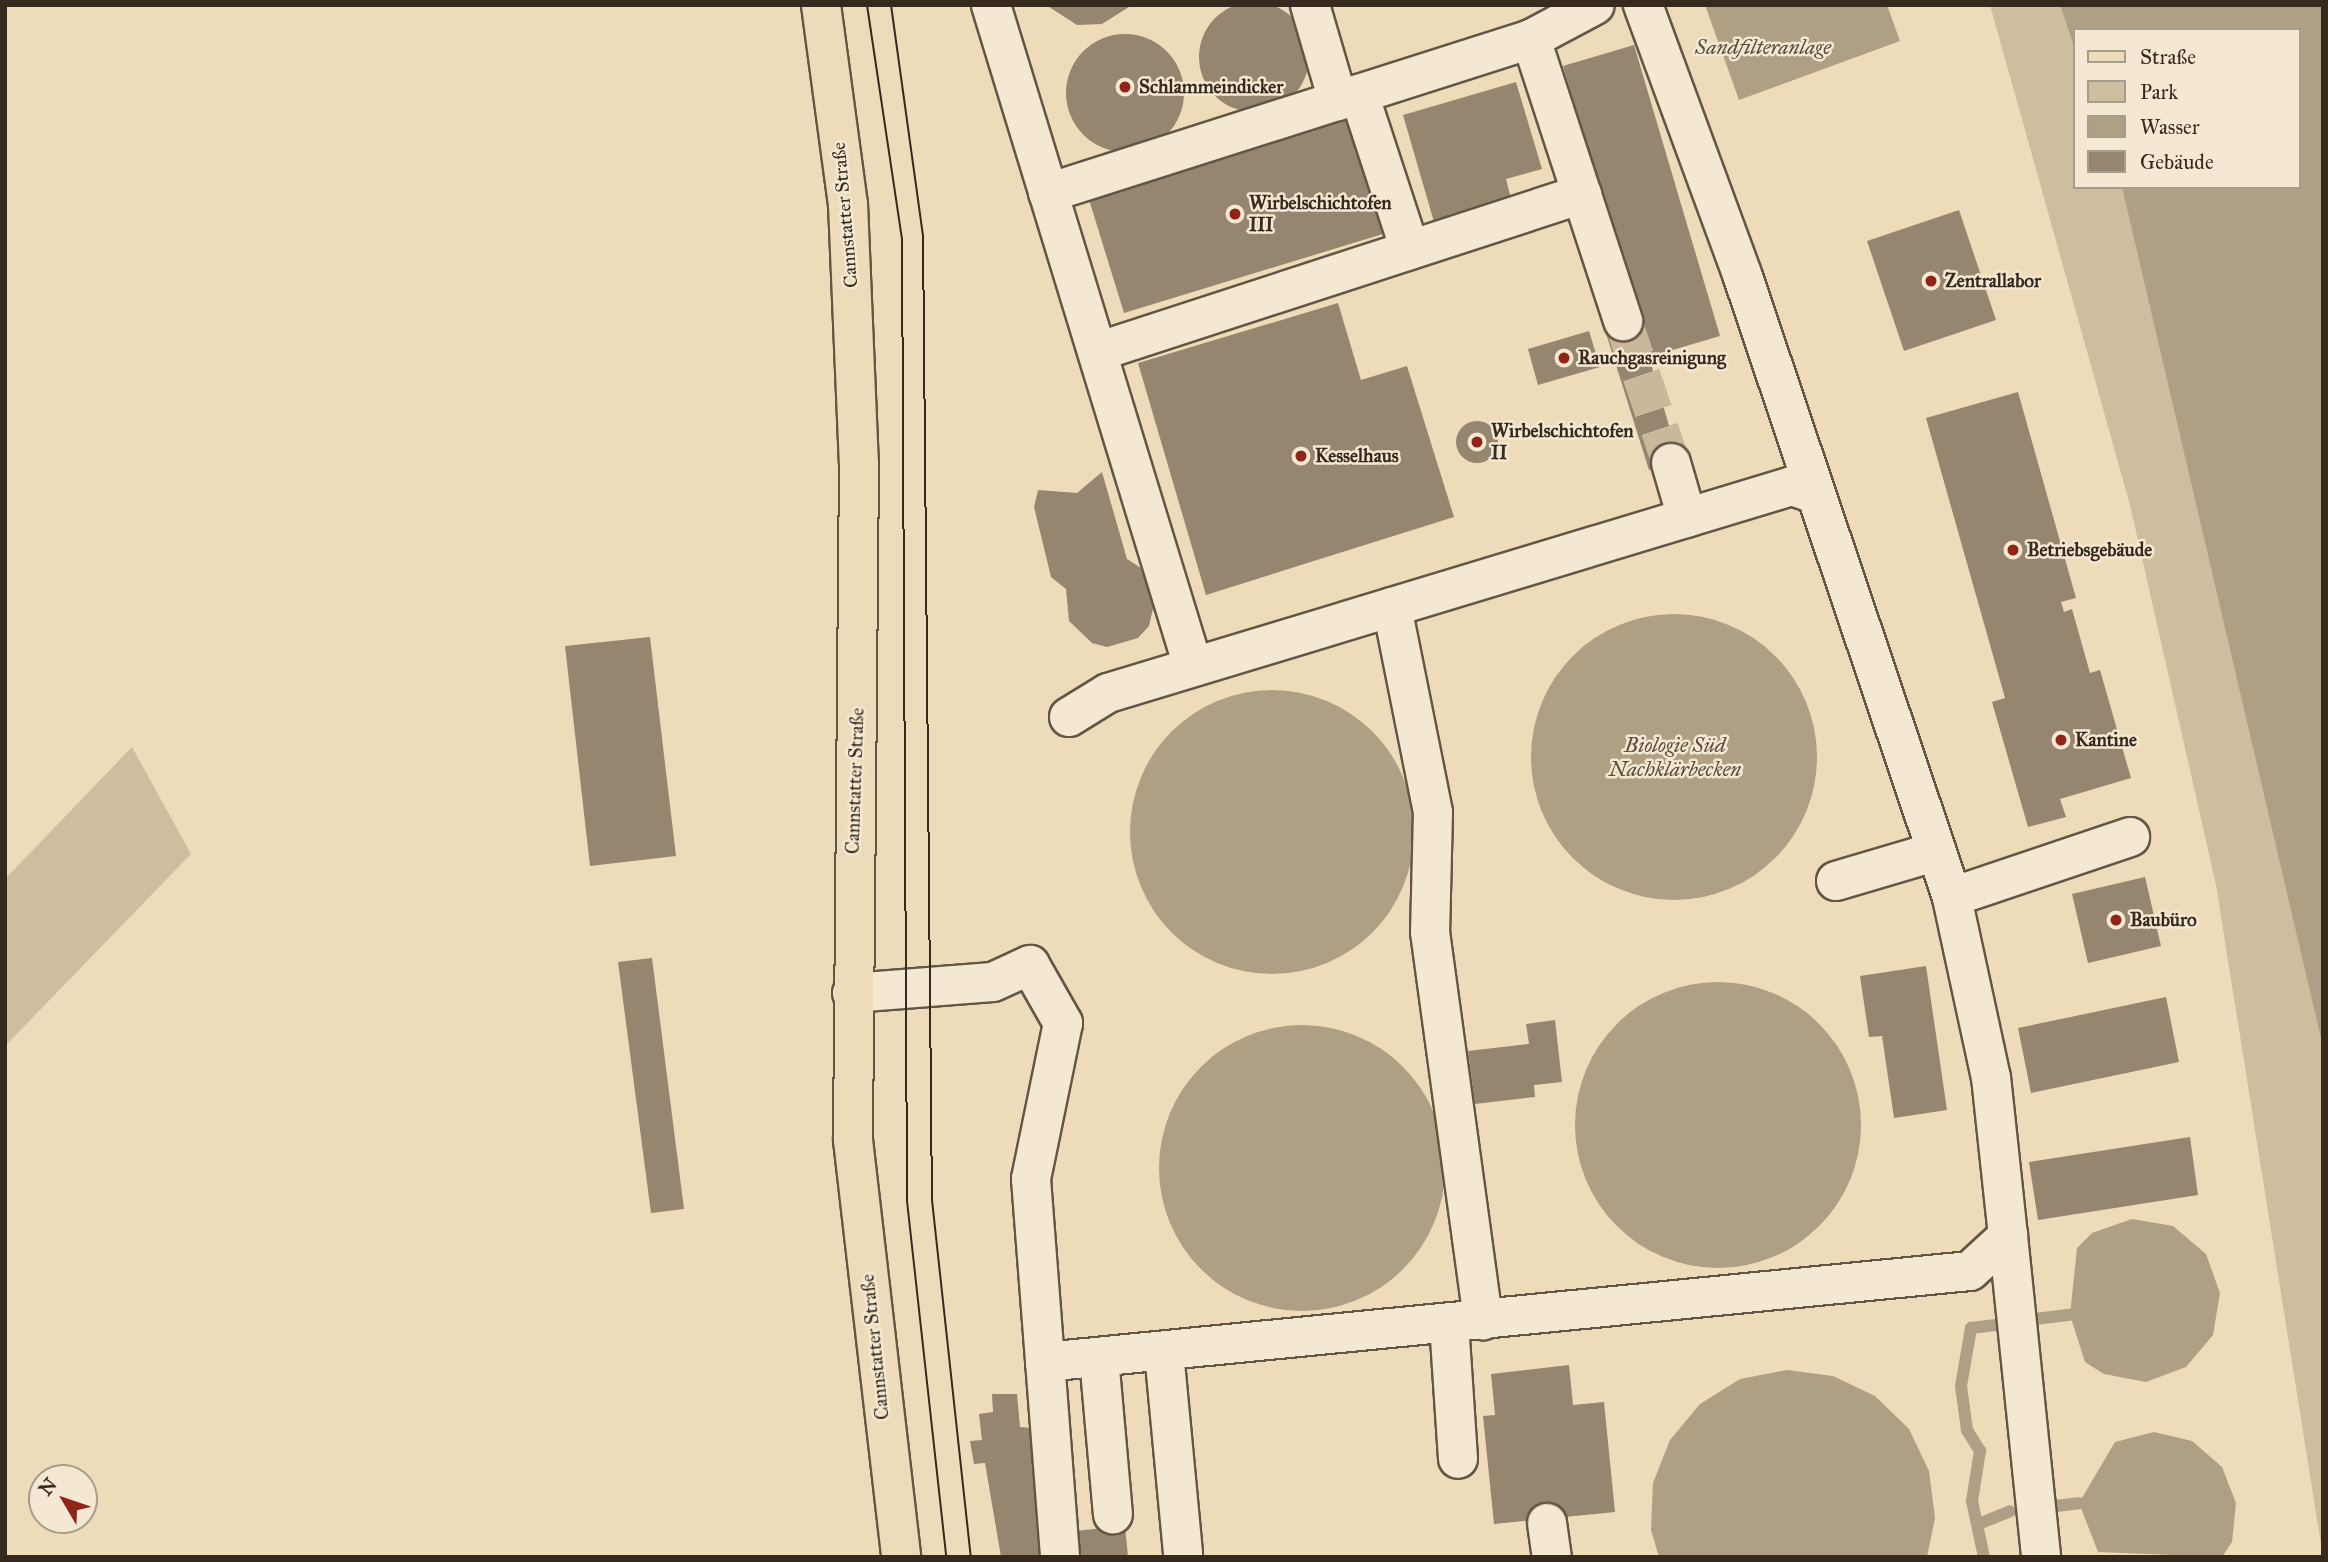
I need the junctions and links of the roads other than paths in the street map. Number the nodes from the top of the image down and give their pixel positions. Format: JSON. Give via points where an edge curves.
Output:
{"nodes":[{"id":1,"x":821,"y":5,"type":"edge"},
{"id":2,"x":991,"y":5,"type":"edge"},
{"id":3,"x":1310,"y":5,"type":"edge"},
{"id":4,"x":1595,"y":5,"type":"edge"},
{"id":5,"x":1643,"y":5,"type":"edge"},
{"id":6,"x":1531,"y":39,"type":"junction"},
{"id":7,"x":1349,"y":97,"type":"junction"},
{"id":8,"x":1048,"y":192,"type":"junction"},
{"id":9,"x":1581,"y":194,"type":"junction"},
{"id":10,"x":1410,"y":250,"type":"junction"},
{"id":11,"x":1623,"y":321,"type":"tunnel mouth"},
{"id":12,"x":1100,"y":351,"type":"junction"},
{"id":13,"x":1671,"y":463,"type":"tunnel mouth"},
{"id":14,"x":1815,"y":494,"type":"junction"},
{"id":15,"x":1687,"y":518,"type":"junction"},
{"id":16,"x":1392,"y":607,"type":"junction"},
{"id":17,"x":1193,"y":666,"type":"junction"},
{"id":18,"x":1069,"y":717,"type":"dead end"},
{"id":19,"x":2130,"y":837,"type":"dead end"},
{"id":20,"x":1937,"y":851,"type":"junction"},
{"id":21,"x":1836,"y":881,"type":"dead end"},
{"id":22,"x":1952,"y":897,"type":"junction"},
{"id":23,"x":852,"y":993,"type":"junction"},
{"id":24,"x":2008,"y":1236,"type":"junction"},
{"id":25,"x":1466,"y":1322,"type":"junction"},
{"id":26,"x":1164,"y":1352,"type":"junction"},
{"id":27,"x":1099,"y":1358,"type":"junction"},
{"id":28,"x":1045,"y":1363,"type":"junction"},
{"id":29,"x":1458,"y":1459,"type":"dead end"},
{"id":30,"x":1113,"y":1514,"type":"dead end"},
{"id":31,"x":1183,"y":1554,"type":"dead end"},
{"id":32,"x":901,"y":1557,"type":"edge"},
{"id":33,"x":1060,"y":1557,"type":"edge"},
{"id":34,"x":2041,"y":1557,"type":"edge"}],
"edges":[{"from":1,"to":23,"type":"main road","name":"Cannstatter Straße","via":[[848,204],[859,463]]},
{"from":2,"to":8,"type":"lane"},
{"from":3,"to":7,"type":"lane"},
{"from":4,"to":6,"type":"lane"},
{"from":5,"to":14,"type":"lane"},
{"from":6,"to":7,"type":"lane"},
{"from":6,"to":9,"type":"lane"},
{"from":7,"to":8,"type":"lane"},
{"from":7,"to":10,"type":"lane"},
{"from":8,"to":12,"type":"lane"},
{"from":9,"to":10,"type":"lane"},
{"from":9,"to":11,"type":"lane"},
{"from":10,"to":12,"type":"lane"},
{"from":12,"to":17,"type":"lane"},
{"from":13,"to":15,"type":"lane"},
{"from":14,"to":15,"type":"lane","via":[[1792,486]]},
{"from":14,"to":20,"type":"lane"},
{"from":15,"to":16,"type":"lane"},
{"from":16,"to":17,"type":"lane"},
{"from":16,"to":25,"type":"lane","via":[[1433,812],[1430,932]]},
{"from":17,"to":18,"type":"lane","via":[[1108,692]]},
{"from":19,"to":22,"type":"lane"},
{"from":20,"to":21,"type":"lane"},
{"from":20,"to":22,"type":"lane"},
{"from":22,"to":24,"type":"lane","via":[[1991,1078]]},
{"from":23,"to":28,"type":"lane","via":[[993,982],[1030,965],[1063,1023],[1031,1179]]},
{"from":23,"to":32,"type":"main road","name":"Cannstatter Straße","via":[[853,1140]]},
{"from":24,"to":25,"type":"lane","via":[[1970,1271]]},
{"from":24,"to":34,"type":"lane"},
{"from":25,"to":26,"type":"lane"},
{"from":25,"to":29,"type":"lane"},
{"from":26,"to":27,"type":"lane"},
{"from":26,"to":31,"type":"lane"},
{"from":27,"to":28,"type":"lane"},
{"from":27,"to":30,"type":"lane"},
{"from":28,"to":33,"type":"lane"}]}
